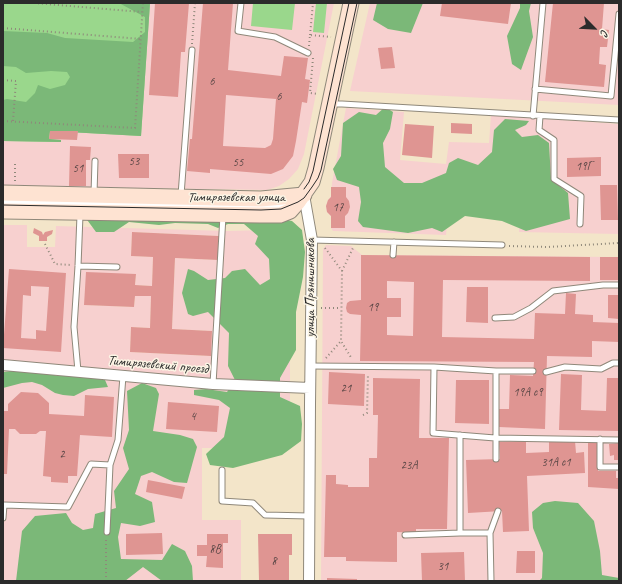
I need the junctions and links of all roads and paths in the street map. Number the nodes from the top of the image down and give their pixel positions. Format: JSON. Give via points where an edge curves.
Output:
{"nodes":[{"id":1,"x":34,"y":3,"type":"edge"},
{"id":2,"x":143,"y":3,"type":"edge"},
{"id":3,"x":195,"y":3,"type":"edge"},
{"id":4,"x":241,"y":3,"type":"edge"},
{"id":5,"x":314,"y":3,"type":"edge"},
{"id":6,"x":351,"y":3,"type":"edge"},
{"id":7,"x":543,"y":3,"type":"edge"},
{"id":8,"x":53,"y":4,"type":"edge"},
{"id":9,"x":143,"y":12,"type":"junction"},
{"id":10,"x":619,"y":14,"type":"edge"},
{"id":11,"x":3,"y":28,"type":"edge"},
{"id":12,"x":310,"y":35,"type":"junction"},
{"id":13,"x":325,"y":36,"type":"dead end"},
{"id":14,"x":142,"y":39,"type":"junction"},
{"id":15,"x":192,"y":50,"type":"joint"},
{"id":16,"x":308,"y":53,"type":"junction"},
{"id":17,"x":3,"y":80,"type":"edge"},
{"id":18,"x":535,"y":89,"type":"junction"},
{"id":19,"x":317,"y":94,"type":"dead end"},
{"id":20,"x":329,"y":104,"type":"junction"},
{"id":21,"x":533,"y":116,"type":"junction"},
{"id":22,"x":540,"y":116,"type":"junction"},
{"id":23,"x":619,"y":120,"type":"edge"},
{"id":24,"x":3,"y":121,"type":"edge"},
{"id":25,"x":13,"y":121,"type":"junction"},
{"id":26,"x":95,"y":161,"type":"dead end"},
{"id":27,"x":15,"y":164,"type":"dead end"},
{"id":28,"x":9,"y":191,"type":"edge"},
{"id":29,"x":304,"y":194,"type":"junction"},
{"id":30,"x":181,"y":197,"type":"junction"},
{"id":31,"x":84,"y":201,"type":"junction"},
{"id":32,"x":3,"y":202,"type":"edge"},
{"id":33,"x":3,"y":211,"type":"edge"},
{"id":34,"x":223,"y":215,"type":"junction"},
{"id":35,"x":580,"y":224,"type":"dead end"},
{"id":36,"x":316,"y":240,"type":"junction"},
{"id":37,"x":394,"y":242,"type":"junction"},
{"id":38,"x":619,"y":243,"type":"edge"},
{"id":39,"x":45,"y":244,"type":"dead end"},
{"id":40,"x":502,"y":245,"type":"joint"},
{"id":41,"x":354,"y":247,"type":"dead end"},
{"id":42,"x":393,"y":255,"type":"dead end"},
{"id":43,"x":78,"y":266,"type":"junction"},
{"id":44,"x":117,"y":267,"type":"dead end"},
{"id":45,"x":342,"y":271,"type":"junction"},
{"id":46,"x":619,"y":285,"type":"edge"},
{"id":47,"x":319,"y":308,"type":"dead end"},
{"id":48,"x":341,"y":308,"type":"junction"},
{"id":49,"x":495,"y":318,"type":"dead end"},
{"id":50,"x":341,"y":341,"type":"junction"},
{"id":51,"x":619,"y":363,"type":"edge"},
{"id":52,"x":3,"y":365,"type":"edge"},
{"id":53,"x":314,"y":366,"type":"junction"},
{"id":54,"x":356,"y":367,"type":"junction"},
{"id":55,"x":368,"y":367,"type":"junction"},
{"id":56,"x":434,"y":368,"type":"junction"},
{"id":57,"x":78,"y":371,"type":"junction"},
{"id":58,"x":496,"y":371,"type":"junction"},
{"id":59,"x":533,"y":371,"type":"dead end"},
{"id":60,"x":546,"y":372,"type":"dead end"},
{"id":61,"x":123,"y":376,"type":"junction"},
{"id":62,"x":213,"y":384,"type":"junction"},
{"id":63,"x":310,"y":388,"type":"junction"},
{"id":64,"x":363,"y":415,"type":"dead end"},
{"id":65,"x":460,"y":436,"type":"junction"},
{"id":66,"x":495,"y":438,"type":"junction"},
{"id":67,"x":600,"y":439,"type":"junction"},
{"id":68,"x":619,"y":440,"type":"edge"},
{"id":69,"x":496,"y":459,"type":"dead end"},
{"id":70,"x":110,"y":465,"type":"junction"},
{"id":71,"x":619,"y":467,"type":"edge"},
{"id":72,"x":222,"y":470,"type":"dead end"},
{"id":73,"x":498,"y":511,"type":"dead end"},
{"id":74,"x":309,"y":516,"type":"junction"},
{"id":75,"x":3,"y":518,"type":"edge"},
{"id":76,"x":107,"y":532,"type":"joint"},
{"id":77,"x":460,"y":533,"type":"junction"},
{"id":78,"x":490,"y":533,"type":"junction"},
{"id":79,"x":405,"y":535,"type":"dead end"},
{"id":80,"x":106,"y":581,"type":"edge"},
{"id":81,"x":310,"y":581,"type":"edge"},
{"id":82,"x":491,"y":581,"type":"edge"}],
"edges":[{"from":1,"to":8,"type":"path"},
{"from":2,"to":9,"type":"path"},
{"from":3,"to":15,"type":"path"},
{"from":4,"to":16,"type":"lane","via":[[238,31],[275,38]]},
{"from":5,"to":12,"type":"path"},
{"from":6,"to":20,"type":"main road"},
{"from":7,"to":18,"type":"lane"},
{"from":8,"to":9,"type":"path"},
{"from":9,"to":14,"type":"path"},
{"from":10,"to":18,"type":"lane","via":[[611,96]]},
{"from":11,"to":14,"type":"path"},
{"from":12,"to":13,"type":"path"},
{"from":12,"to":16,"type":"path"},
{"from":14,"to":25,"type":"path","via":[[135,128]]},
{"from":15,"to":30,"type":"lane"},
{"from":16,"to":19,"type":"path","via":[[313,58],[310,94]]},
{"from":17,"to":25,"type":"path","via":[[16,81]]},
{"from":18,"to":21,"type":"lane"},
{"from":20,"to":21,"type":"lane"},
{"from":20,"to":29,"type":"main road","via":[[316,168],[312,182]]},
{"from":21,"to":22,"type":"lane"},
{"from":22,"to":23,"type":"lane"},
{"from":22,"to":35,"type":"lane","via":[[539,130],[554,140],[554,179],[580,196]]},
{"from":24,"to":25,"type":"path"},
{"from":26,"to":31,"type":"lane"},
{"from":27,"to":28,"type":"path"},
{"from":28,"to":31,"type":"main road","name":"Тимирязевская улица"},
{"from":29,"to":30,"type":"main road","name":"Тимирязевская улица","via":[[261,199]]},
{"from":29,"to":31,"type":"lane","via":[[295,201],[281,206]]},
{"from":29,"to":34,"type":"main road","name":"Тимирязевская улица","via":[[290,211],[280,215]]},
{"from":29,"to":36,"type":"street","name":"улица Прянишникова"},
{"from":30,"to":31,"type":"main road","name":"Тимирязевская улица"},
{"from":31,"to":32,"type":"lane"},
{"from":31,"to":33,"type":"main road","name":"Тимирязевская улица"},
{"from":31,"to":34,"type":"main road","name":"Тимирязевская улица"},
{"from":31,"to":43,"type":"lane"},
{"from":34,"to":62,"type":"lane"},
{"from":36,"to":37,"type":"lane"},
{"from":36,"to":45,"type":"path"},
{"from":36,"to":53,"type":"street","name":"улица Прянишникова"},
{"from":37,"to":40,"type":"lane"},
{"from":37,"to":42,"type":"lane"},
{"from":38,"to":40,"type":"path","via":[[547,247]]},
{"from":39,"to":43,"type":"path","via":[[55,264]]},
{"from":41,"to":45,"type":"path"},
{"from":43,"to":44,"type":"lane"},
{"from":43,"to":57,"type":"lane","via":[[74,327]]},
{"from":45,"to":48,"type":"path"},
{"from":46,"to":49,"type":"lane","via":[[554,291],[514,317]]},
{"from":47,"to":48,"type":"path"},
{"from":48,"to":50,"type":"path"},
{"from":50,"to":53,"type":"path"},
{"from":50,"to":54,"type":"path"},
{"from":51,"to":60,"type":"lane","via":[[601,369],[565,367]]},
{"from":52,"to":57,"type":"street","name":"Тимирязевский проезд"},
{"from":53,"to":54,"type":"lane"},
{"from":53,"to":63,"type":"street","name":"улица Прянишникова"},
{"from":54,"to":55,"type":"lane"},
{"from":55,"to":56,"type":"lane"},
{"from":55,"to":64,"type":"path","via":[[367,413]]},
{"from":56,"to":58,"type":"lane"},
{"from":56,"to":65,"type":"lane","via":[[434,433]]},
{"from":57,"to":61,"type":"street","name":"Тимирязевский проезд"},
{"from":58,"to":59,"type":"lane"},
{"from":58,"to":66,"type":"lane"},
{"from":61,"to":62,"type":"street","name":"Тимирязевский проезд"},
{"from":61,"to":70,"type":"lane","via":[[118,440]]},
{"from":62,"to":63,"type":"street","name":"Тимирязевский проезд"},
{"from":63,"to":74,"type":"street","name":"улица Прянишникова"},
{"from":65,"to":66,"type":"lane"},
{"from":65,"to":77,"type":"lane"},
{"from":66,"to":67,"type":"lane"},
{"from":66,"to":69,"type":"lane"},
{"from":67,"to":68,"type":"lane"},
{"from":67,"to":71,"type":"lane","via":[[600,467]]},
{"from":70,"to":75,"type":"lane","via":[[91,464],[68,507],[4,505]]},
{"from":70,"to":76,"type":"lane"},
{"from":72,"to":74,"type":"lane","via":[[222,501],[253,503],[265,515]]},
{"from":73,"to":78,"type":"lane"},
{"from":74,"to":81,"type":"street","name":"улица Прянишникова"},
{"from":76,"to":80,"type":"path"},
{"from":77,"to":78,"type":"lane"},
{"from":77,"to":79,"type":"lane"},
{"from":78,"to":82,"type":"lane"}]}
